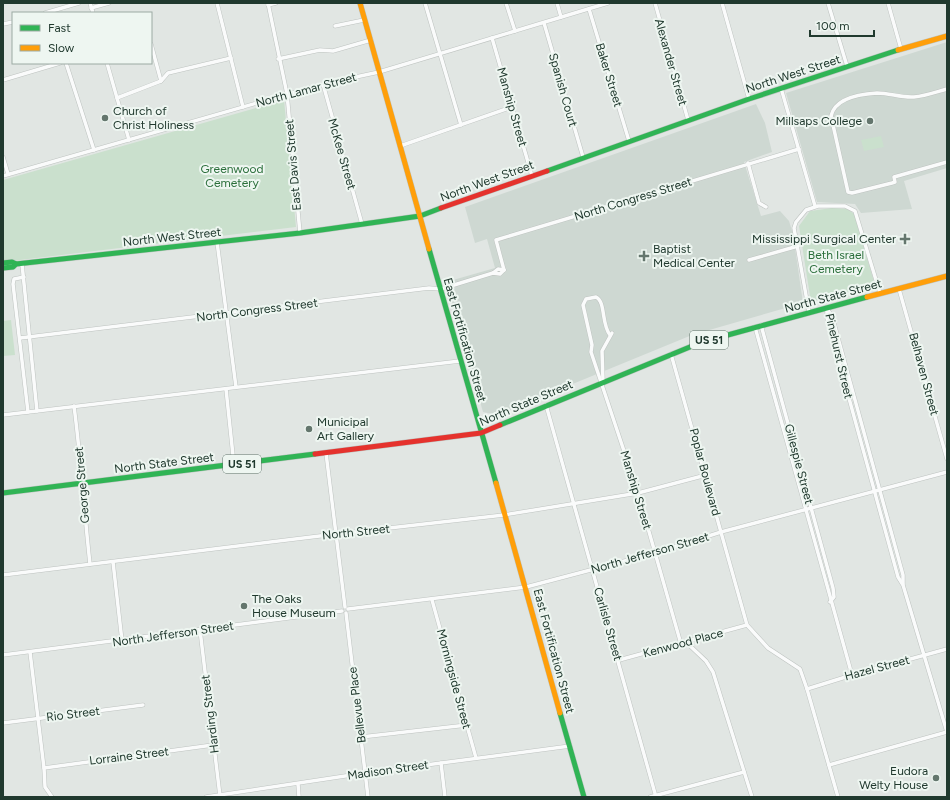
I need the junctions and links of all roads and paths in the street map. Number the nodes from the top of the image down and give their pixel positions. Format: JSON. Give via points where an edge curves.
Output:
{"nodes":[{"id":1,"x":79,"y":3,"type":"edge"},
{"id":2,"x":90,"y":3,"type":"edge"},
{"id":3,"x":109,"y":3,"type":"edge"},
{"id":4,"x":217,"y":3,"type":"edge"},
{"id":5,"x":276,"y":3,"type":"edge"},
{"id":6,"x":360,"y":3,"type":"edge"},
{"id":7,"x":425,"y":3,"type":"edge"},
{"id":8,"x":506,"y":3,"type":"edge"},
{"id":9,"x":557,"y":3,"type":"edge"},
{"id":10,"x":608,"y":3,"type":"edge"},
{"id":11,"x":654,"y":3,"type":"edge"},
{"id":12,"x":722,"y":3,"type":"edge"},
{"id":13,"x":828,"y":3,"type":"edge"},
{"id":14,"x":888,"y":3,"type":"edge"},
{"id":15,"x":268,"y":4,"type":"edge"},
{"id":16,"x":91,"y":8,"type":"junction"},
{"id":17,"x":589,"y":9,"type":"junction"},
{"id":18,"x":48,"y":12,"type":"edge"},
{"id":19,"x":93,"y":12,"type":"edge"},
{"id":20,"x":561,"y":18,"type":"junction"},
{"id":21,"x":364,"y":20,"type":"junction"},
{"id":22,"x":544,"y":23,"type":"junction"},
{"id":23,"x":335,"y":26,"type":"dead end"},
{"id":24,"x":515,"y":31,"type":"junction"},
{"id":25,"x":947,"y":36,"type":"edge"},
{"id":26,"x":492,"y":38,"type":"junction"},
{"id":27,"x":371,"y":40,"type":"junction"},
{"id":28,"x":152,"y":48,"type":"edge"},
{"id":29,"x":901,"y":49,"type":"junction"},
{"id":30,"x":439,"y":53,"type":"junction"},
{"id":31,"x":231,"y":58,"type":"junction"},
{"id":32,"x":278,"y":59,"type":"junction"},
{"id":33,"x":57,"y":64,"type":"edge"},
{"id":34,"x":66,"y":64,"type":"edge"},
{"id":35,"x":107,"y":64,"type":"edge"},
{"id":36,"x":847,"y":66,"type":"junction"},
{"id":37,"x":378,"y":72,"type":"junction"},
{"id":38,"x":3,"y":80,"type":"edge"},
{"id":39,"x":161,"y":81,"type":"junction"},
{"id":40,"x":323,"y":84,"type":"junction"},
{"id":41,"x":781,"y":88,"type":"junction"},
{"id":42,"x":947,"y":89,"type":"edge"},
{"id":43,"x":287,"y":94,"type":"junction"},
{"id":44,"x":117,"y":98,"type":"junction"},
{"id":45,"x":749,"y":99,"type":"junction"},
{"id":46,"x":243,"y":107,"type":"junction"},
{"id":47,"x":512,"y":107,"type":"junction"},
{"id":48,"x":688,"y":120,"type":"junction"},
{"id":49,"x":461,"y":125,"type":"junction"},
{"id":50,"x":129,"y":140,"type":"junction"},
{"id":51,"x":629,"y":141,"type":"junction"},
{"id":52,"x":400,"y":146,"type":"junction"},
{"id":53,"x":799,"y":149,"type":"junction"},
{"id":54,"x":94,"y":150,"type":"junction"},
{"id":55,"x":3,"y":157,"type":"edge"},
{"id":56,"x":583,"y":157,"type":"junction"},
{"id":57,"x":947,"y":162,"type":"edge"},
{"id":58,"x":748,"y":163,"type":"junction"},
{"id":59,"x":8,"y":174,"type":"junction"},
{"id":60,"x":3,"y":176,"type":"edge"},
{"id":61,"x":532,"y":176,"type":"junction"},
{"id":62,"x":815,"y":206,"type":"junction"},
{"id":63,"x":766,"y":207,"type":"dead end"},
{"id":64,"x":420,"y":216,"type":"junction"},
{"id":65,"x":362,"y":224,"type":"junction"},
{"id":66,"x":300,"y":233,"type":"junction"},
{"id":67,"x":216,"y":242,"type":"junction"},
{"id":68,"x":798,"y":246,"type":"junction"},
{"id":69,"x":749,"y":260,"type":"dead end"},
{"id":70,"x":3,"y":263,"type":"edge"},
{"id":71,"x":19,"y":264,"type":"junction"},
{"id":72,"x":3,"y":268,"type":"edge"},
{"id":73,"x":947,"y":276,"type":"edge"},
{"id":74,"x":24,"y":277,"type":"junction"},
{"id":75,"x":441,"y":289,"type":"junction"},
{"id":76,"x":899,"y":289,"type":"junction"},
{"id":77,"x":880,"y":293,"type":"junction"},
{"id":78,"x":827,"y":308,"type":"junction"},
{"id":79,"x":809,"y":312,"type":"junction"},
{"id":80,"x":226,"y":314,"type":"junction"},
{"id":81,"x":758,"y":326,"type":"junction"},
{"id":82,"x":30,"y":337,"type":"junction"},
{"id":83,"x":20,"y":338,"type":"junction"},
{"id":84,"x":671,"y":354,"type":"junction"},
{"id":85,"x":460,"y":361,"type":"junction"},
{"id":86,"x":603,"y":382,"type":"junction"},
{"id":87,"x":236,"y":387,"type":"junction"},
{"id":88,"x":226,"y":388,"type":"junction"},
{"id":89,"x":546,"y":405,"type":"junction"},
{"id":90,"x":74,"y":406,"type":"junction"},
{"id":91,"x":37,"y":411,"type":"junction"},
{"id":92,"x":28,"y":412,"type":"junction"},
{"id":93,"x":3,"y":415,"type":"edge"},
{"id":94,"x":862,"y":424,"type":"junction"},
{"id":95,"x":856,"y":425,"type":"junction"},
{"id":96,"x":481,"y":433,"type":"junction"},
{"id":97,"x":326,"y":453,"type":"junction"},
{"id":98,"x":871,"y":458,"type":"junction"},
{"id":99,"x":947,"y":459,"type":"edge"},
{"id":100,"x":865,"y":460,"type":"junction"},
{"id":101,"x":234,"y":465,"type":"junction"},
{"id":102,"x":947,"y":472,"type":"edge"},
{"id":103,"x":706,"y":474,"type":"junction"},
{"id":104,"x":82,"y":483,"type":"junction"},
{"id":105,"x":880,"y":490,"type":"junction"},
{"id":106,"x":874,"y":491,"type":"junction"},
{"id":107,"x":3,"y":493,"type":"edge"},
{"id":108,"x":638,"y":494,"type":"junction"},
{"id":109,"x":575,"y":504,"type":"junction"},
{"id":110,"x":811,"y":509,"type":"junction"},
{"id":111,"x":805,"y":510,"type":"junction"},
{"id":112,"x":504,"y":515,"type":"junction"},
{"id":113,"x":721,"y":532,"type":"junction"},
{"id":114,"x":336,"y":534,"type":"junction"},
{"id":115,"x":893,"y":538,"type":"junction"},
{"id":116,"x":887,"y":539,"type":"junction"},
{"id":117,"x":654,"y":553,"type":"junction"},
{"id":118,"x":113,"y":562,"type":"junction"},
{"id":119,"x":90,"y":564,"type":"junction"},
{"id":120,"x":593,"y":570,"type":"junction"},
{"id":121,"x":3,"y":575,"type":"edge"},
{"id":122,"x":903,"y":585,"type":"junction"},
{"id":123,"x":526,"y":587,"type":"junction"},
{"id":124,"x":432,"y":600,"type":"junction"},
{"id":125,"x":830,"y":602,"type":"junction"},
{"id":126,"x":345,"y":610,"type":"junction"},
{"id":127,"x":747,"y":625,"type":"junction"},
{"id":128,"x":200,"y":630,"type":"junction"},
{"id":129,"x":122,"y":641,"type":"junction"},
{"id":130,"x":687,"y":643,"type":"junction"},
{"id":131,"x":681,"y":644,"type":"junction"},
{"id":132,"x":947,"y":649,"type":"edge"},
{"id":133,"x":30,"y":652,"type":"junction"},
{"id":134,"x":3,"y":655,"type":"edge"},
{"id":135,"x":924,"y":656,"type":"junction"},
{"id":136,"x":619,"y":660,"type":"junction"},
{"id":137,"x":852,"y":675,"type":"junction"},
{"id":138,"x":807,"y":689,"type":"junction"},
{"id":139,"x":143,"y":705,"type":"dead end"},
{"id":140,"x":39,"y":718,"type":"junction"},
{"id":141,"x":3,"y":723,"type":"edge"},
{"id":142,"x":467,"y":725,"type":"junction"},
{"id":143,"x":947,"y":732,"type":"edge"},
{"id":144,"x":361,"y":737,"type":"junction"},
{"id":145,"x":213,"y":745,"type":"junction"},
{"id":146,"x":570,"y":746,"type":"junction"},
{"id":147,"x":476,"y":758,"type":"junction"},
{"id":148,"x":441,"y":763,"type":"junction"},
{"id":149,"x":829,"y":765,"type":"junction"},
{"id":150,"x":44,"y":768,"type":"junction"},
{"id":151,"x":744,"y":772,"type":"junction"},
{"id":152,"x":365,"y":773,"type":"junction"},
{"id":153,"x":298,"y":784,"type":"junction"},
{"id":154,"x":220,"y":796,"type":"edge"},
{"id":155,"x":656,"y":796,"type":"edge"},
{"id":156,"x":52,"y":797,"type":"edge"},
{"id":157,"x":206,"y":797,"type":"edge"},
{"id":158,"x":299,"y":797,"type":"edge"},
{"id":159,"x":368,"y":797,"type":"edge"},
{"id":160,"x":446,"y":797,"type":"edge"},
{"id":161,"x":584,"y":797,"type":"edge"},
{"id":162,"x":650,"y":797,"type":"edge"},
{"id":163,"x":752,"y":797,"type":"edge"},
{"id":164,"x":838,"y":797,"type":"edge"}],
"edges":[{"from":1,"to":18,"type":"street"},
{"from":2,"to":16,"type":"street"},
{"from":3,"to":16,"type":"street"},
{"from":4,"to":31,"type":"street"},
{"from":5,"to":15,"type":"street"},
{"from":6,"to":21,"type":"street","name":"East Fortification Street"},
{"from":7,"to":30,"type":"street"},
{"from":8,"to":24,"type":"street"},
{"from":9,"to":20,"type":"street"},
{"from":10,"to":17,"type":"street","name":"North Lamar Street"},
{"from":11,"to":48,"type":"street","name":"Alexander Street"},
{"from":12,"to":45,"type":"street"},
{"from":13,"to":36,"type":"street"},
{"from":14,"to":29,"type":"street"},
{"from":15,"to":32,"type":"street","name":"East Davis Street"},
{"from":16,"to":19,"type":"street"},
{"from":17,"to":20,"type":"street","name":"North Lamar Street"},
{"from":17,"to":51,"type":"street","name":"Baker Street"},
{"from":20,"to":22,"type":"street","name":"North Lamar Street"},
{"from":21,"to":23,"type":"street"},
{"from":21,"to":27,"type":"street","name":"East Fortification Street"},
{"from":22,"to":24,"type":"street","name":"North Lamar Street"},
{"from":22,"to":56,"type":"street","name":"Spanish Court"},
{"from":24,"to":26,"type":"street","name":"North Lamar Street"},
{"from":25,"to":29,"type":"street","name":"North West Street"},
{"from":26,"to":30,"type":"street","name":"North Lamar Street"},
{"from":26,"to":47,"type":"street","name":"Manship Street"},
{"from":27,"to":32,"type":"street","via":[[333,51],[320,50]]},
{"from":27,"to":37,"type":"street","name":"East Fortification Street"},
{"from":28,"to":39,"type":"street"},
{"from":29,"to":36,"type":"street","name":"North West Street"},
{"from":30,"to":37,"type":"street","name":"North Lamar Street"},
{"from":30,"to":49,"type":"street"},
{"from":31,"to":39,"type":"street","via":[[168,73]]},
{"from":31,"to":46,"type":"street"},
{"from":32,"to":43,"type":"street","name":"East Davis Street"},
{"from":33,"to":38,"type":"street"},
{"from":34,"to":54,"type":"street"},
{"from":35,"to":44,"type":"street"},
{"from":36,"to":41,"type":"street","name":"North West Street"},
{"from":37,"to":40,"type":"street","name":"North Lamar Street"},
{"from":37,"to":52,"type":"street","name":"East Fortification Street"},
{"from":39,"to":44,"type":"street"},
{"from":40,"to":43,"type":"street","name":"North Lamar Street"},
{"from":40,"to":65,"type":"street","name":"McKee Street"},
{"from":41,"to":45,"type":"street","name":"North West Street"},
{"from":41,"to":53,"type":"street"},
{"from":42,"to":57,"type":"street","via":[[915,97],[879,93],[862,96],[839,103],[831,116],[848,192],[892,183],[895,182],[894,177]]},
{"from":43,"to":46,"type":"street","name":"North Lamar Street"},
{"from":43,"to":66,"type":"street","name":"East Davis Street"},
{"from":44,"to":50,"type":"street"},
{"from":45,"to":48,"type":"street","name":"North West Street"},
{"from":46,"to":50,"type":"street","name":"North Lamar Street"},
{"from":47,"to":49,"type":"street"},
{"from":47,"to":61,"type":"street","name":"Manship Street"},
{"from":48,"to":51,"type":"street","name":"North West Street"},
{"from":49,"to":52,"type":"street"},
{"from":50,"to":54,"type":"street","name":"North Lamar Street"},
{"from":51,"to":56,"type":"street","name":"North West Street"},
{"from":52,"to":64,"type":"street","name":"East Fortification Street"},
{"from":53,"to":58,"type":"street","name":"North Congress Street"},
{"from":53,"to":62,"type":"street"},
{"from":54,"to":59,"type":"street","name":"North Lamar Street"},
{"from":55,"to":59,"type":"street"},
{"from":56,"to":61,"type":"street","name":"North West Street"},
{"from":58,"to":63,"type":"street","via":[[759,203]]},
{"from":58,"to":75,"type":"street","name":"North Congress Street","via":[[496,240],[504,270],[496,275]]},
{"from":59,"to":60,"type":"street","name":"North Lamar Street"},
{"from":61,"to":64,"type":"street","name":"North West Street"},
{"from":62,"to":68,"type":"street","via":[[799,216],[794,228]]},
{"from":62,"to":77,"type":"street","via":[[849,207],[858,216]]},
{"from":64,"to":65,"type":"street","name":"North West Street"},
{"from":64,"to":75,"type":"street","name":"East Fortification Street"},
{"from":65,"to":66,"type":"street","name":"North West Street"},
{"from":66,"to":67,"type":"street","name":"North West Street"},
{"from":67,"to":71,"type":"street","name":"North West Street"},
{"from":67,"to":80,"type":"street"},
{"from":68,"to":69,"type":"street"},
{"from":68,"to":79,"type":"street"},
{"from":70,"to":71,"type":"street","name":"North West Street"},
{"from":71,"to":72,"type":"street","name":"North West Street"},
{"from":71,"to":74,"type":"street"},
{"from":73,"to":76,"type":"street","name":"North State Street","number":"US 51"},
{"from":74,"to":82,"type":"street"},
{"from":74,"to":83,"type":"street","via":[[13,281]]},
{"from":75,"to":80,"type":"street","name":"North Congress Street","via":[[429,288]]},
{"from":75,"to":85,"type":"street","name":"East Fortification Street"},
{"from":76,"to":77,"type":"street","name":"North State Street","number":"US 51"},
{"from":76,"to":99,"type":"street","name":"Belhaven Street"},
{"from":77,"to":78,"type":"street","name":"North State Street","number":"US 51"},
{"from":78,"to":79,"type":"street","name":"North State Street","number":"US 51"},
{"from":78,"to":94,"type":"street","name":"Pinehurst Street","via":[[832,316]]},
{"from":78,"to":95,"type":"street","name":"Pinehurst Street","via":[[827,318]]},
{"from":79,"to":81,"type":"street","name":"North State Street","number":"US 51"},
{"from":80,"to":82,"type":"street","name":"North Congress Street"},
{"from":80,"to":87,"type":"street"},
{"from":81,"to":84,"type":"street","name":"North State Street","number":"US 51"},
{"from":81,"to":110,"type":"street","name":"Gillespie Street"},
{"from":81,"to":111,"type":"street","name":"Gillespie Street"},
{"from":82,"to":83,"type":"street","name":"North Congress Street"},
{"from":82,"to":91,"type":"street"},
{"from":83,"to":92,"type":"street"},
{"from":84,"to":86,"type":"street","name":"North State Street","number":"US 51"},
{"from":84,"to":103,"type":"street","name":"Poplar Boulevard"},
{"from":85,"to":87,"type":"street"},
{"from":85,"to":96,"type":"street","name":"East Fortification Street"},
{"from":86,"to":86,"type":"street","name":"Manship Street","via":[[601,357],[611,334],[602,316],[601,300],[596,297],[586,298],[583,305],[592,352]]},
{"from":86,"to":89,"type":"street","name":"North State Street","number":"US 51"},
{"from":86,"to":108,"type":"street","name":"Manship Street"},
{"from":87,"to":88,"type":"street"},
{"from":88,"to":90,"type":"street"},
{"from":88,"to":101,"type":"street"},
{"from":89,"to":96,"type":"street","name":"North State Street","number":"US 51"},
{"from":89,"to":109,"type":"street","name":"Carlisle Street"},
{"from":90,"to":91,"type":"street"},
{"from":90,"to":104,"type":"street","name":"George Street"},
{"from":91,"to":92,"type":"street"},
{"from":92,"to":93,"type":"street"},
{"from":94,"to":95,"type":"street"},
{"from":94,"to":98,"type":"street","name":"Pinehurst Street"},
{"from":95,"to":100,"type":"street","name":"Pinehurst Street"},
{"from":96,"to":97,"type":"street","name":"North State Street","number":"US 51"},
{"from":96,"to":112,"type":"street","name":"East Fortification Street"},
{"from":97,"to":101,"type":"street","name":"North State Street","number":"US 51"},
{"from":97,"to":114,"type":"street","name":"Bellevue Place"},
{"from":98,"to":100,"type":"street"},
{"from":98,"to":105,"type":"street","name":"Pinehurst Street"},
{"from":100,"to":106,"type":"street","name":"Pinehurst Street"},
{"from":101,"to":104,"type":"street","name":"North State Street","number":"US 51"},
{"from":102,"to":105,"type":"street","name":"North Jefferson Street"},
{"from":103,"to":108,"type":"street","name":"North Street"},
{"from":103,"to":113,"type":"street","name":"Poplar Boulevard"},
{"from":104,"to":107,"type":"street","name":"North State Street","number":"US 51"},
{"from":104,"to":119,"type":"street","name":"George Street"},
{"from":105,"to":106,"type":"street","name":"North Jefferson Street"},
{"from":105,"to":115,"type":"street","name":"Pinehurst Street"},
{"from":106,"to":110,"type":"street","name":"North Jefferson Street"},
{"from":106,"to":116,"type":"street","name":"Pinehurst Street"},
{"from":108,"to":109,"type":"street","name":"North Street"},
{"from":108,"to":117,"type":"street","name":"Manship Street"},
{"from":109,"to":112,"type":"street","name":"North Street"},
{"from":109,"to":120,"type":"street","name":"Carlisle Street"},
{"from":110,"to":111,"type":"street","name":"North Jefferson Street"},
{"from":110,"to":125,"type":"street","name":"Gillespie Street","via":[[834,591],[834,599]]},
{"from":111,"to":113,"type":"street","name":"North Jefferson Street"},
{"from":111,"to":125,"type":"street","name":"Gillespie Street"},
{"from":112,"to":114,"type":"street","name":"North Street"},
{"from":112,"to":123,"type":"street","name":"East Fortification Street"},
{"from":113,"to":117,"type":"street","name":"North Jefferson Street"},
{"from":113,"to":127,"type":"street","name":"Poplar Boulevard"},
{"from":114,"to":118,"type":"street","name":"North Street"},
{"from":114,"to":126,"type":"street","name":"Bellevue Place"},
{"from":115,"to":116,"type":"street"},
{"from":115,"to":122,"type":"street","name":"Pinehurst Street","via":[[903,575]]},
{"from":116,"to":122,"type":"street","name":"Pinehurst Street","via":[[898,577]]},
{"from":117,"to":120,"type":"street","name":"North Jefferson Street"},
{"from":117,"to":131,"type":"street","name":"Manship Street"},
{"from":118,"to":119,"type":"street","name":"North Street"},
{"from":118,"to":129,"type":"street"},
{"from":119,"to":121,"type":"street","name":"North Street"},
{"from":120,"to":123,"type":"street","name":"North Jefferson Street"},
{"from":120,"to":136,"type":"street","name":"Carlisle Street"},
{"from":122,"to":135,"type":"street","name":"Pinehurst Street"},
{"from":123,"to":124,"type":"street","name":"North Jefferson Street"},
{"from":123,"to":146,"type":"street","name":"East Fortification Street"},
{"from":124,"to":126,"type":"street","name":"North Jefferson Street"},
{"from":124,"to":142,"type":"street","name":"Morningside Street"},
{"from":125,"to":137,"type":"street","name":"Gillespie Street"},
{"from":126,"to":128,"type":"street","name":"North Jefferson Street"},
{"from":126,"to":144,"type":"street","name":"Bellevue Place"},
{"from":127,"to":130,"type":"street","name":"Kenwood Place"},
{"from":127,"to":138,"type":"street","name":"Poplar Boulevard","via":[[768,648],[800,669]]},
{"from":128,"to":129,"type":"street","name":"North Jefferson Street"},
{"from":128,"to":145,"type":"street","name":"Harding Street"},
{"from":129,"to":133,"type":"street","name":"North Jefferson Street"},
{"from":130,"to":131,"type":"street","name":"Kenwood Place"},
{"from":130,"to":151,"type":"street","via":[[706,661],[713,672]]},
{"from":131,"to":136,"type":"street","name":"Kenwood Place"},
{"from":132,"to":135,"type":"street","name":"Hazel Street"},
{"from":133,"to":134,"type":"street","name":"North Jefferson Street"},
{"from":133,"to":140,"type":"street"},
{"from":135,"to":137,"type":"street","name":"Hazel Street"},
{"from":135,"to":143,"type":"street","name":"Pinehurst Street"},
{"from":136,"to":155,"type":"street","name":"Carlisle Street"},
{"from":137,"to":138,"type":"street","name":"Hazel Street"},
{"from":138,"to":149,"type":"street","name":"Poplar Boulevard"},
{"from":139,"to":140,"type":"street","name":"Rio Street"},
{"from":140,"to":141,"type":"street","name":"Rio Street"},
{"from":140,"to":150,"type":"street"},
{"from":142,"to":144,"type":"street"},
{"from":142,"to":147,"type":"street","name":"Morningside Street"},
{"from":143,"to":149,"type":"street"},
{"from":144,"to":152,"type":"street","name":"Bellevue Place"},
{"from":145,"to":150,"type":"street","name":"Lorraine Street"},
{"from":145,"to":154,"type":"street","name":"Harding Street"},
{"from":146,"to":147,"type":"street","name":"Madison Street"},
{"from":146,"to":161,"type":"street","name":"East Fortification Street"},
{"from":147,"to":148,"type":"street","name":"Madison Street"},
{"from":148,"to":152,"type":"street","name":"Madison Street"},
{"from":148,"to":160,"type":"street"},
{"from":149,"to":164,"type":"street","name":"Poplar Boulevard"},
{"from":150,"to":156,"type":"street","via":[[45,787]]},
{"from":151,"to":155,"type":"street"},
{"from":151,"to":163,"type":"street"},
{"from":152,"to":153,"type":"street","name":"Madison Street"},
{"from":152,"to":159,"type":"street","name":"Bellevue Place"},
{"from":153,"to":154,"type":"street","name":"Madison Street"},
{"from":153,"to":158,"type":"street"},
{"from":154,"to":157,"type":"street","name":"Madison Street"},
{"from":155,"to":162,"type":"street"}]}
